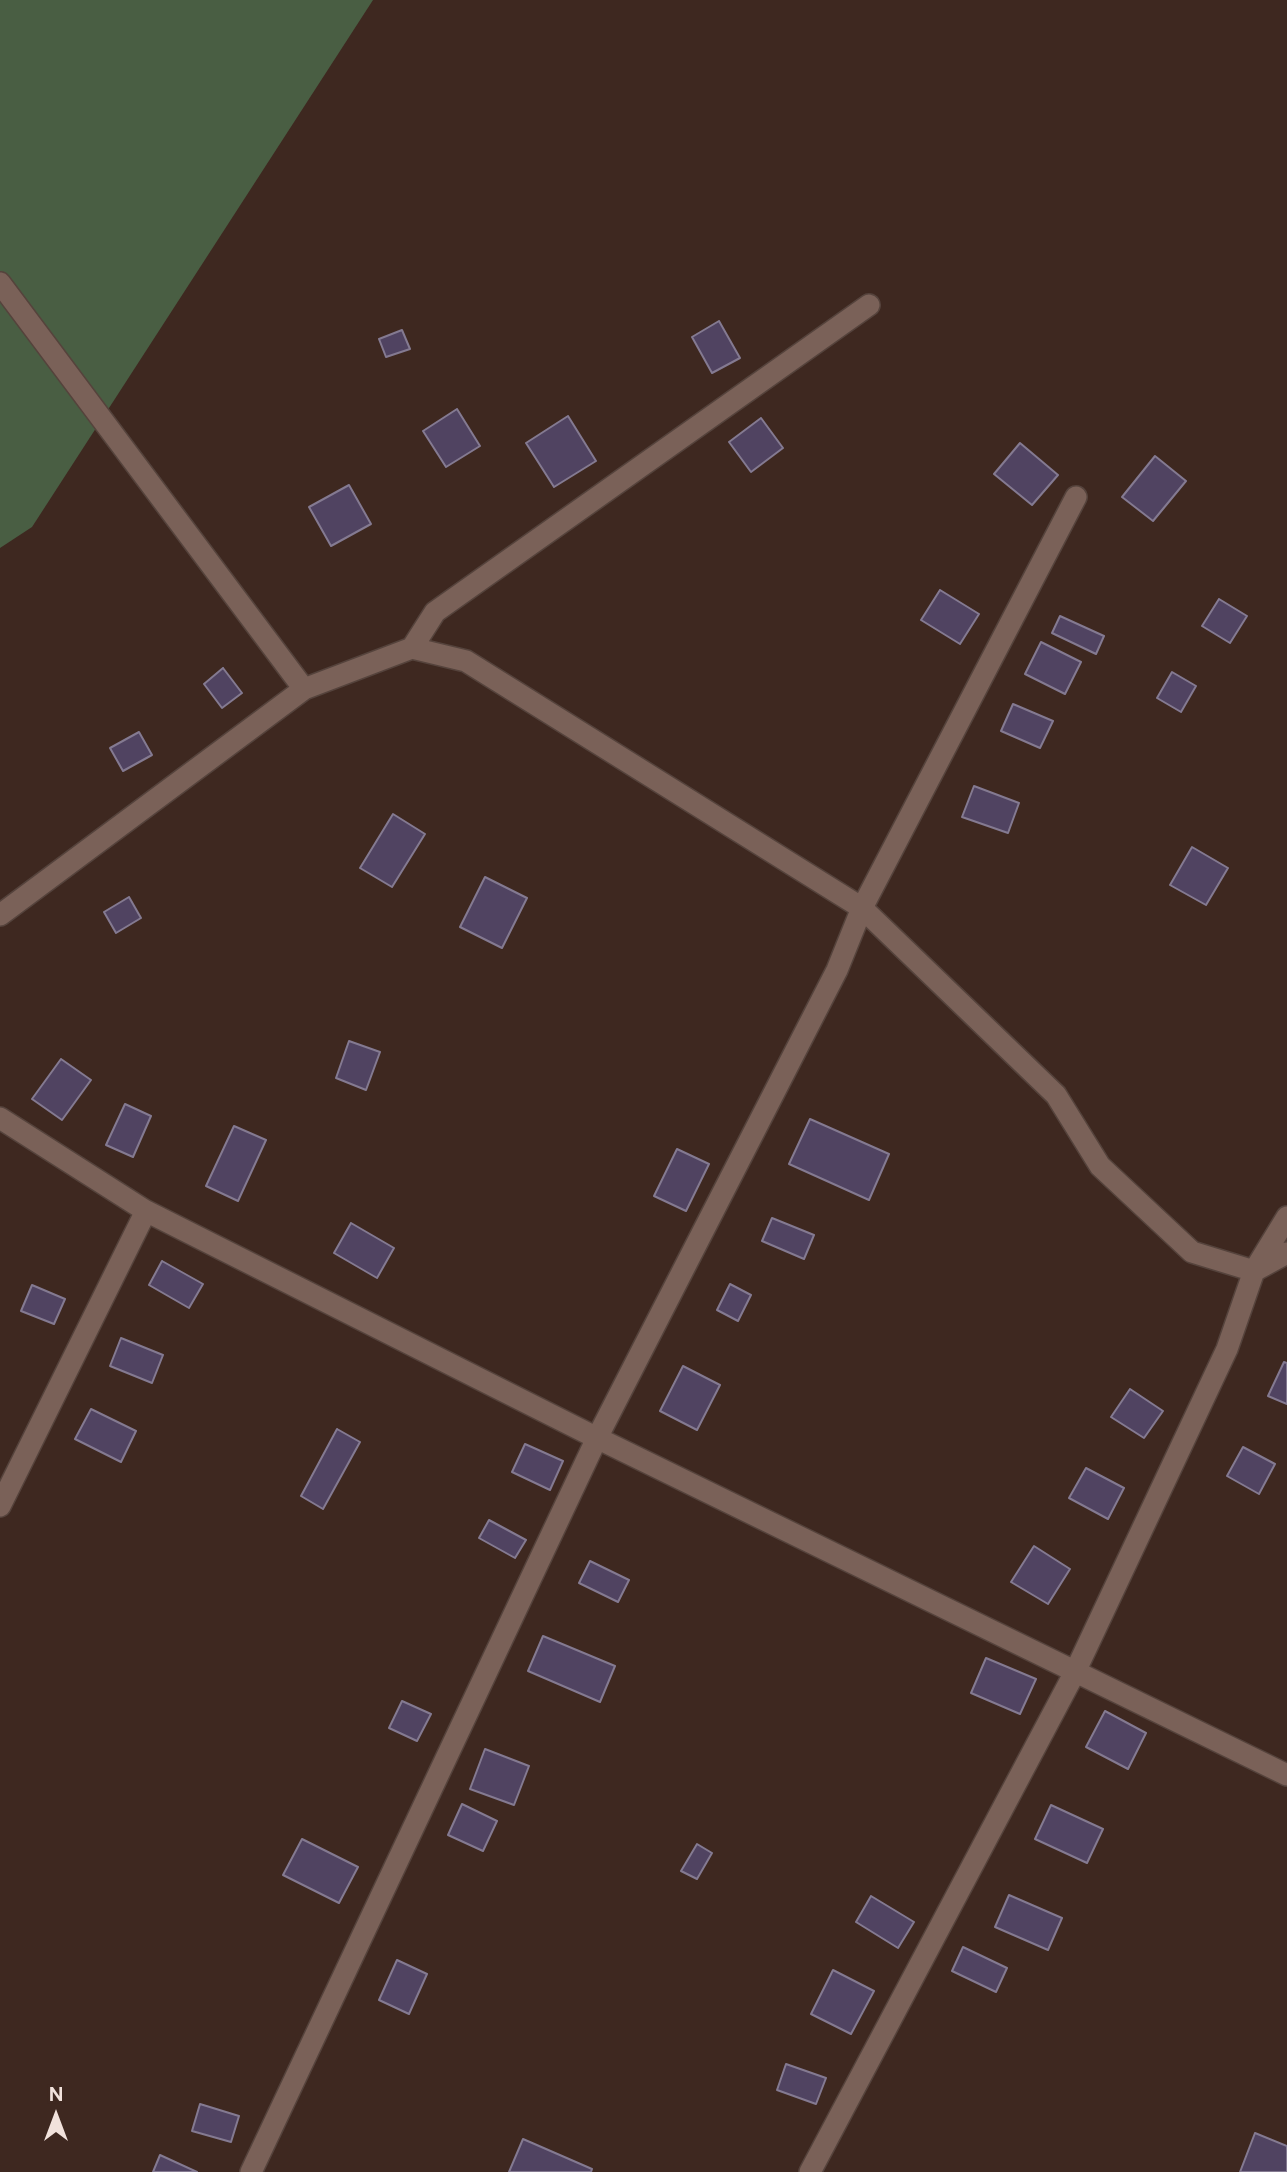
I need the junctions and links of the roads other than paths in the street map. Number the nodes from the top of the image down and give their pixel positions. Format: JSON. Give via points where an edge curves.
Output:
{"nodes":[{"id":1,"x":0,"y":283,"type":"edge"},
{"id":2,"x":869,"y":306,"type":"dead end"},
{"id":3,"x":1076,"y":497,"type":"dead end"},
{"id":4,"x":412,"y":648,"type":"junction"},
{"id":5,"x":304,"y":689,"type":"junction"},
{"id":6,"x":862,"y":908,"type":"junction"},
{"id":7,"x":0,"y":915,"type":"edge"},
{"id":8,"x":0,"y":1118,"type":"edge"},
{"id":9,"x":146,"y":1212,"type":"junction"},
{"id":10,"x":1287,"y":1217,"type":"edge"},
{"id":11,"x":1287,"y":1253,"type":"edge"},
{"id":12,"x":1254,"y":1271,"type":"junction"},
{"id":13,"x":597,"y":1438,"type":"junction"},
{"id":14,"x":0,"y":1506,"type":"edge"},
{"id":15,"x":1075,"y":1672,"type":"junction"},
{"id":16,"x":1287,"y":1775,"type":"edge"},
{"id":17,"x":251,"y":2172,"type":"edge"},
{"id":18,"x":810,"y":2172,"type":"edge"}],
"edges":[{"from":1,"to":5,"type":"lane"},
{"from":2,"to":4,"type":"lane","via":[[435,612]]},
{"from":3,"to":6,"type":"lane"},
{"from":4,"to":5,"type":"lane"},
{"from":4,"to":6,"type":"lane","via":[[466,661]]},
{"from":5,"to":7,"type":"lane"},
{"from":6,"to":12,"type":"lane","via":[[1056,1095],[1100,1166],[1192,1252]]},
{"from":6,"to":13,"type":"lane","via":[[837,970]]},
{"from":8,"to":9,"type":"lane"},
{"from":9,"to":13,"type":"lane"},
{"from":9,"to":14,"type":"lane"},
{"from":10,"to":12,"type":"lane"},
{"from":11,"to":12,"type":"lane"},
{"from":12,"to":15,"type":"lane","via":[[1227,1349]]},
{"from":13,"to":15,"type":"lane"},
{"from":13,"to":17,"type":"lane"},
{"from":15,"to":16,"type":"lane"},
{"from":15,"to":18,"type":"lane"}]}
